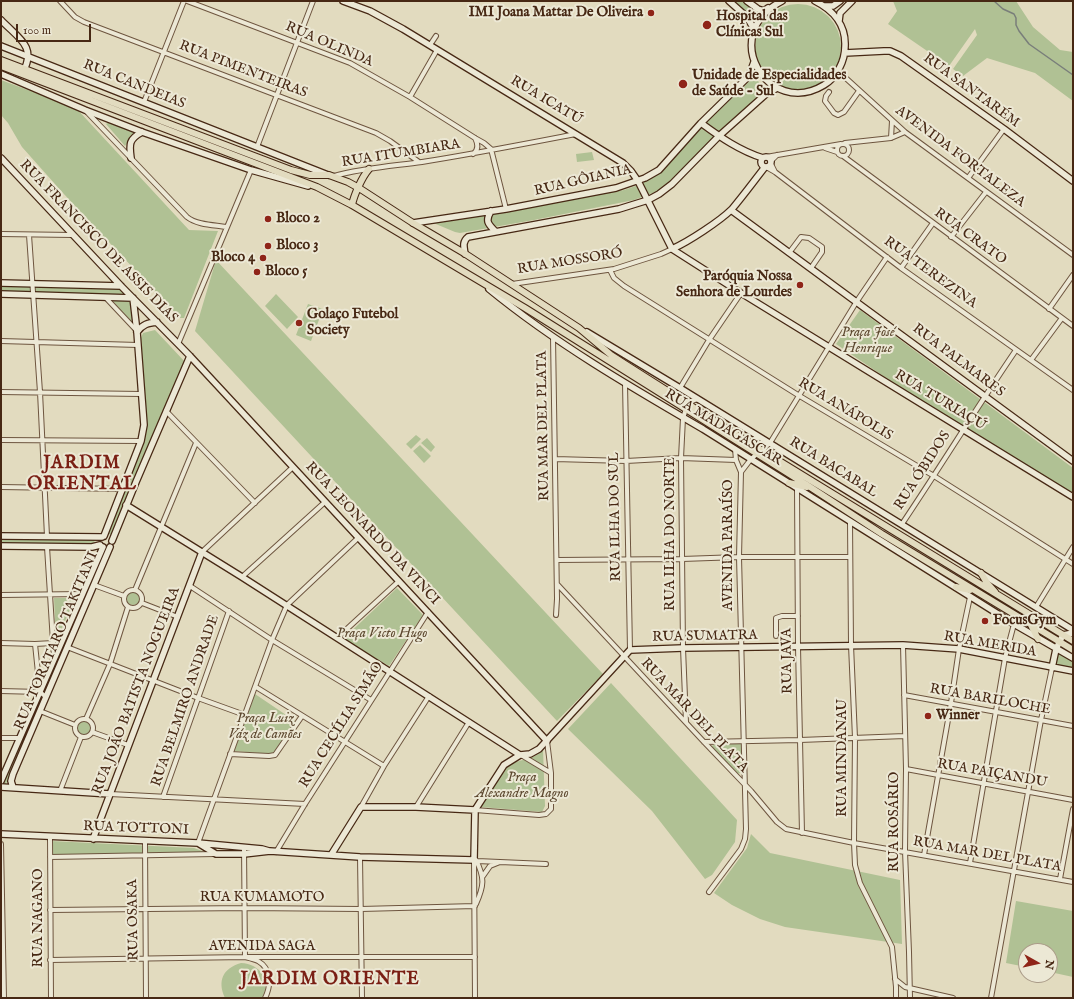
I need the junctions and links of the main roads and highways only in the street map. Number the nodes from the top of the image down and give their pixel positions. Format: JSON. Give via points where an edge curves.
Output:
{"nodes":[{"id":1,"x":1,"y":60,"type":"edge"},
{"id":2,"x":1,"y":66,"type":"edge"},
{"id":3,"x":22,"y":75,"type":"junction"},
{"id":4,"x":369,"y":169,"type":"road end"},
{"id":5,"x":359,"y":188,"type":"junction"},
{"id":6,"x":352,"y":205,"type":"junction"},
{"id":7,"x":533,"y":297,"type":"junction"},
{"id":8,"x":525,"y":308,"type":"junction"},
{"id":9,"x":687,"y":406,"type":"junction"},
{"id":10,"x":759,"y":451,"type":"junction"},
{"id":11,"x":789,"y":483,"type":"road end"},
{"id":12,"x":810,"y":487,"type":"junction"},
{"id":13,"x":981,"y":573,"type":"road end"},
{"id":14,"x":956,"y":587,"type":"road end"},
{"id":15,"x":976,"y":592,"type":"junction"},
{"id":16,"x":1003,"y":600,"type":"junction"},
{"id":17,"x":1031,"y":625,"type":"junction"},
{"id":18,"x":1038,"y":638,"type":"road end"},
{"id":19,"x":1073,"y":642,"type":"edge"},
{"id":20,"x":1073,"y":650,"type":"edge"}],
"edges":[{"from":1,"to":3,"type":"main road"},
{"from":2,"to":3,"type":"main road"},
{"from":3,"to":5,"type":"main road","via":[[291,170],[310,175],[331,176]]},
{"from":3,"to":6,"type":"main road","via":[[317,186]]},
{"from":4,"to":5,"type":"main road"},
{"from":5,"to":6,"type":"main road"},
{"from":5,"to":7,"type":"main road"},
{"from":6,"to":8,"type":"main road"},
{"from":7,"to":8,"type":"main road"},
{"from":7,"to":9,"type":"main road","via":[[579,328],[611,355]]},
{"from":8,"to":9,"type":"main road"},
{"from":9,"to":10,"type":"main road"},
{"from":10,"to":12,"type":"main road"},
{"from":10,"to":16,"type":"main road"},
{"from":11,"to":12,"type":"main road"},
{"from":12,"to":15,"type":"main road"},
{"from":13,"to":16,"type":"main road"},
{"from":14,"to":15,"type":"main road"},
{"from":15,"to":17,"type":"main road"},
{"from":16,"to":19,"type":"main road"},
{"from":17,"to":18,"type":"main road"},
{"from":17,"to":20,"type":"main road"}]}
